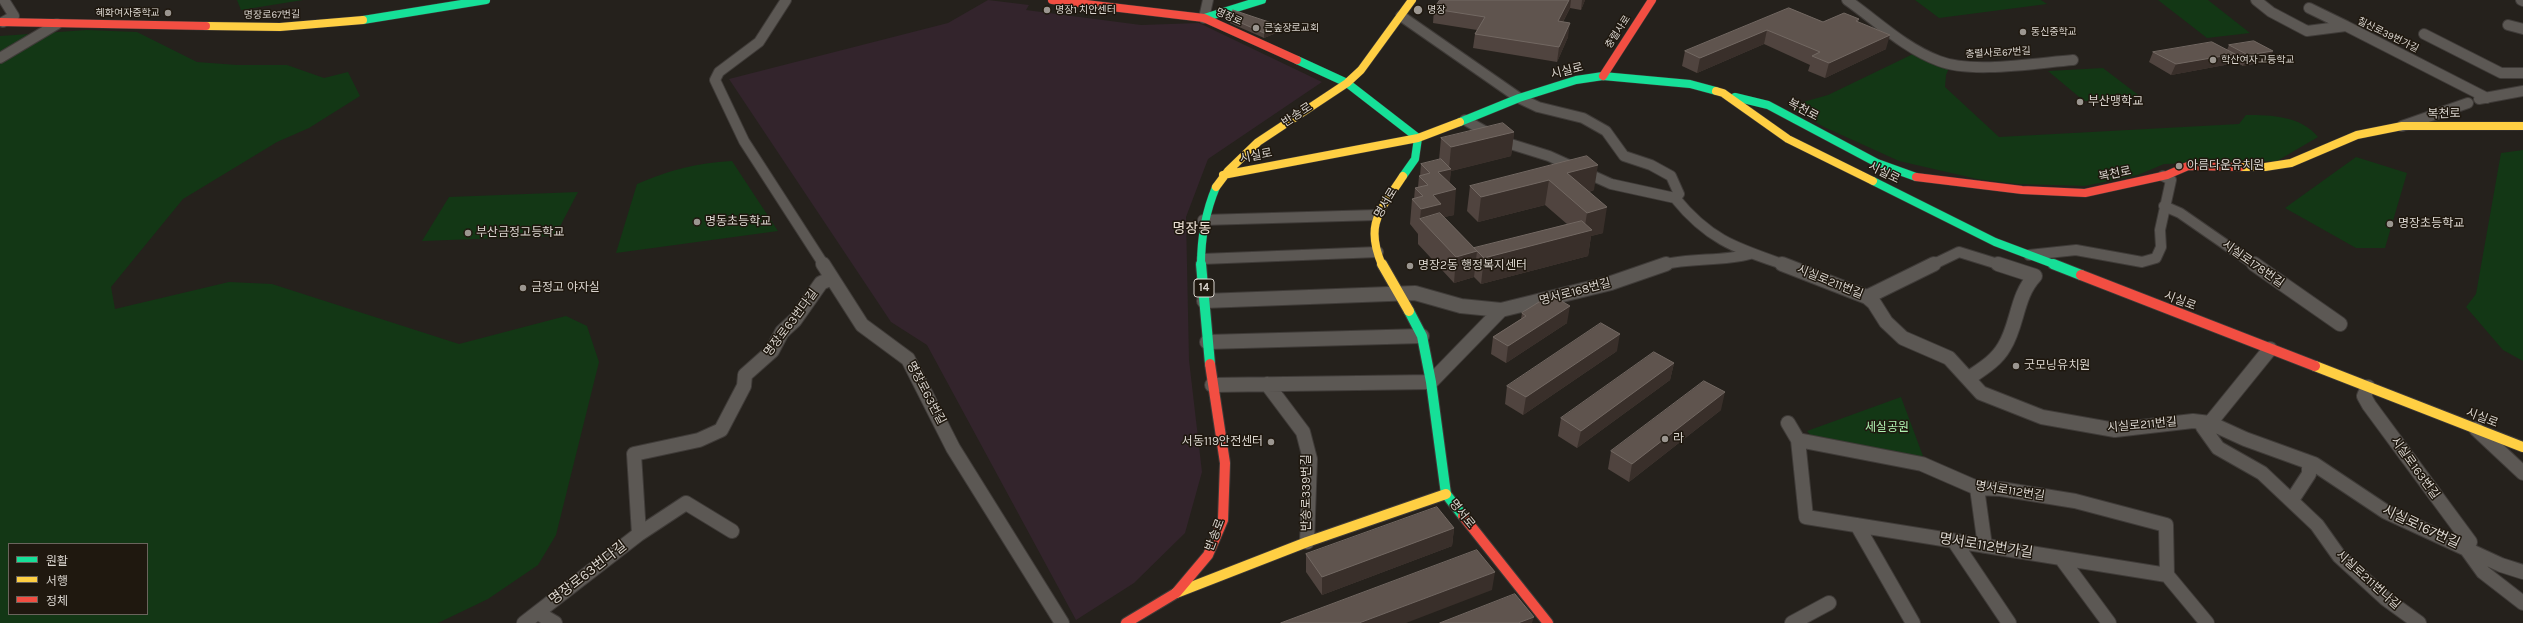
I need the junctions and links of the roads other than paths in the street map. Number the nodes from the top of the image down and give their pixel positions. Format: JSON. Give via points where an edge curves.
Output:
{"nodes":[{"id":1,"x":4,"y":0,"type":"edge"},
{"id":2,"x":486,"y":0,"type":"edge"},
{"id":3,"x":786,"y":0,"type":"edge"},
{"id":4,"x":1052,"y":0,"type":"edge"},
{"id":5,"x":1208,"y":0,"type":"edge"},
{"id":6,"x":1262,"y":0,"type":"edge"},
{"id":7,"x":1412,"y":0,"type":"edge"},
{"id":8,"x":1652,"y":0,"type":"edge"},
{"id":9,"x":1847,"y":0,"type":"edge"},
{"id":10,"x":2256,"y":0,"type":"edge"},
{"id":11,"x":2309,"y":8,"type":"dead end"},
{"id":12,"x":1401,"y":16,"type":"junction"},
{"id":13,"x":1204,"y":18,"type":"junction"},
{"id":14,"x":1,"y":22,"type":"edge"},
{"id":15,"x":57,"y":24,"type":"junction"},
{"id":16,"x":2508,"y":25,"type":"dead end"},
{"id":17,"x":2346,"y":26,"type":"junction"},
{"id":18,"x":2523,"y":29,"type":"edge"},
{"id":19,"x":2424,"y":34,"type":"dead end"},
{"id":20,"x":0,"y":58,"type":"edge"},
{"id":21,"x":2073,"y":60,"type":"dead end"},
{"id":22,"x":2523,"y":73,"type":"edge"},
{"id":23,"x":1603,"y":76,"type":"junction"},
{"id":24,"x":1347,"y":83,"type":"junction"},
{"id":25,"x":2523,"y":90,"type":"edge"},
{"id":26,"x":1723,"y":94,"type":"junction"},
{"id":27,"x":1519,"y":98,"type":"junction"},
{"id":28,"x":2487,"y":98,"type":"junction"},
{"id":29,"x":1465,"y":120,"type":"junction"},
{"id":30,"x":2402,"y":126,"type":"junction"},
{"id":31,"x":2523,"y":126,"type":"edge"},
{"id":32,"x":1418,"y":138,"type":"junction"},
{"id":33,"x":1223,"y":175,"type":"junction"},
{"id":34,"x":2163,"y":176,"type":"junction"},
{"id":35,"x":1675,"y":198,"type":"junction"},
{"id":36,"x":2164,"y":206,"type":"junction"},
{"id":37,"x":1378,"y":214,"type":"junction"},
{"id":38,"x":1203,"y":220,"type":"junction"},
{"id":39,"x":1378,"y":252,"type":"junction"},
{"id":40,"x":1750,"y":254,"type":"junction"},
{"id":41,"x":2029,"y":255,"type":"junction"},
{"id":42,"x":1202,"y":259,"type":"junction"},
{"id":43,"x":832,"y":278,"type":"junction"},
{"id":44,"x":1400,"y":294,"type":"junction"},
{"id":45,"x":1867,"y":297,"type":"junction"},
{"id":46,"x":1204,"y":301,"type":"junction"},
{"id":47,"x":1502,"y":310,"type":"junction"},
{"id":48,"x":2340,"y":324,"type":"dead end"},
{"id":49,"x":1422,"y":336,"type":"junction"},
{"id":50,"x":1207,"y":342,"type":"junction"},
{"id":51,"x":2270,"y":348,"type":"junction"},
{"id":52,"x":1969,"y":378,"type":"junction"},
{"id":53,"x":1431,"y":382,"type":"junction"},
{"id":54,"x":1267,"y":384,"type":"junction"},
{"id":55,"x":1212,"y":385,"type":"junction"},
{"id":56,"x":2368,"y":387,"type":"junction"},
{"id":57,"x":1788,"y":423,"type":"dead end"},
{"id":58,"x":2210,"y":423,"type":"junction"},
{"id":59,"x":2476,"y":429,"type":"junction"},
{"id":60,"x":1798,"y":440,"type":"junction"},
{"id":61,"x":2523,"y":447,"type":"edge"},
{"id":62,"x":2309,"y":463,"type":"junction"},
{"id":63,"x":2523,"y":473,"type":"edge"},
{"id":64,"x":1977,"y":488,"type":"junction"},
{"id":65,"x":1446,"y":494,"type":"junction"},
{"id":66,"x":2292,"y":500,"type":"junction"},
{"id":67,"x":1857,"y":525,"type":"junction"},
{"id":68,"x":732,"y":530,"type":"dead end"},
{"id":69,"x":639,"y":534,"type":"junction"},
{"id":70,"x":1954,"y":541,"type":"junction"},
{"id":71,"x":1307,"y":542,"type":"junction"},
{"id":72,"x":1985,"y":546,"type":"junction"},
{"id":73,"x":2465,"y":547,"type":"junction"},
{"id":74,"x":2061,"y":558,"type":"junction"},
{"id":75,"x":2523,"y":572,"type":"edge"},
{"id":76,"x":2167,"y":575,"type":"junction"},
{"id":77,"x":1176,"y":593,"type":"junction"},
{"id":78,"x":1829,"y":602,"type":"dead end"},
{"id":79,"x":2523,"y":603,"type":"edge"},
{"id":80,"x":538,"y":613,"type":"junction"},
{"id":81,"x":1135,"y":621,"type":"edge"},
{"id":82,"x":524,"y":623,"type":"edge"},
{"id":83,"x":555,"y":623,"type":"edge"},
{"id":84,"x":1062,"y":623,"type":"edge"},
{"id":85,"x":1548,"y":623,"type":"edge"},
{"id":86,"x":1792,"y":623,"type":"edge"},
{"id":87,"x":1913,"y":623,"type":"edge"},
{"id":88,"x":2009,"y":623,"type":"edge"},
{"id":89,"x":2109,"y":623,"type":"edge"},
{"id":90,"x":2207,"y":623,"type":"edge"},
{"id":91,"x":2419,"y":623,"type":"edge"}],
"edges":[{"from":1,"to":14,"type":"street","name":"명장로67번길","via":[[14,16]]},
{"from":2,"to":15,"type":"main road","name":"명장로67번길","via":[[356,20],[280,27],[232,24]]},
{"from":3,"to":43,"type":"street","name":"명장로63번길","via":[[759,42],[719,72],[715,80],[744,140]]},
{"from":4,"to":13,"type":"main road","name":"명장로"},
{"from":5,"to":13,"type":"street"},
{"from":6,"to":13,"type":"main road"},
{"from":7,"to":12,"type":"main road","name":"반송로","number":"14"},
{"from":8,"to":23,"type":"main road","name":"충렬사로"},
{"from":9,"to":21,"type":"street","name":"충렬사로67번길","via":[[1924,54],[1941,62],[1968,66]]},
{"from":10,"to":17,"type":"street","name":"칠산로39번가길","via":[[2271,12],[2307,31]]},
{"from":11,"to":17,"type":"street"},
{"from":12,"to":24,"type":"main road","name":"반송로","number":"14","via":[[1361,70]]},
{"from":12,"to":27,"type":"street"},
{"from":13,"to":24,"type":"main road","name":"명장로"},
{"from":14,"to":15,"type":"main road","name":"명장로67번길"},
{"from":15,"to":20,"type":"street"},
{"from":16,"to":18,"type":"street"},
{"from":17,"to":28,"type":"street","name":"칠산로39번가길"},
{"from":19,"to":22,"type":"street","via":[[2500,73]]},
{"from":23,"to":26,"type":"main road","name":"시실로","via":[[1690,84]]},
{"from":23,"to":27,"type":"main road","name":"시실로","via":[[1576,80]]},
{"from":24,"to":32,"type":"main road","name":"명장로"},
{"from":24,"to":33,"type":"main road","name":"반송로","number":"14","via":[[1261,138]]},
{"from":25,"to":28,"type":"street"},
{"from":26,"to":34,"type":"main road","name":"복천로","via":[[1767,105],[1878,165],[1927,180],[2022,190],[2085,193]]},
{"from":26,"to":41,"type":"main road","name":"시실로","via":[[1788,139],[1995,242]]},
{"from":27,"to":29,"type":"main road","name":"시실로"},
{"from":27,"to":35,"type":"street","via":[[1538,107],[1583,118],[1606,131],[1624,156],[1651,165],[1671,176],[1679,194]]},
{"from":28,"to":30,"type":"street"},
{"from":29,"to":32,"type":"main road","name":"시실로"},
{"from":29,"to":35,"type":"street","via":[[1504,142],[1549,156],[1611,184]]},
{"from":30,"to":31,"type":"main road","name":"복천로"},
{"from":30,"to":34,"type":"main road","name":"복천로","via":[[2356,135],[2291,163],[2265,167],[2188,166]]},
{"from":32,"to":33,"type":"main road","name":"시실로"},
{"from":32,"to":37,"type":"main road","name":"명서로","via":[[1415,159]]},
{"from":33,"to":38,"type":"main road","name":"반송로","number":"14","via":[[1209,199]]},
{"from":34,"to":36,"type":"street","via":[[2171,180]]},
{"from":35,"to":40,"type":"street","name":"시실로211번길","via":[[1699,225],[1721,241]]},
{"from":36,"to":41,"type":"street","via":[[2160,230],[2161,247],[2156,258],[2142,262],[2076,250]]},
{"from":36,"to":48,"type":"street","name":"시실로178번길","via":[[2180,213]]},
{"from":37,"to":38,"type":"street"},
{"from":37,"to":39,"type":"main road","name":"명서로","via":[[1373,237]]},
{"from":38,"to":42,"type":"main road","name":"반송로","number":"14"},
{"from":39,"to":42,"type":"street"},
{"from":39,"to":44,"type":"main road","name":"명서로"},
{"from":40,"to":45,"type":"street","name":"시실로211번길"},
{"from":40,"to":47,"type":"street","name":"명서로168번길","via":[[1736,258],[1681,260],[1605,285]]},
{"from":41,"to":51,"type":"main road","name":"시실로"},
{"from":42,"to":46,"type":"main road","name":"반송로","number":"14"},
{"from":43,"to":69,"type":"street","name":"명장로63번다길","via":[[821,283],[795,320],[782,332],[772,352],[745,375],[744,386],[721,430],[699,440],[634,454]]},
{"from":43,"to":84,"type":"street","name":"명장로63번길","via":[[862,325],[872,334],[897,347],[908,359],[953,448]]},
{"from":44,"to":46,"type":"street"},
{"from":44,"to":47,"type":"street","name":"명서로168번길","via":[[1428,295],[1461,306]]},
{"from":44,"to":49,"type":"main road","name":"명서로"},
{"from":45,"to":52,"type":"street","name":"시실로211번길","via":[[1886,322],[1904,338],[1949,358]]},
{"from":45,"to":52,"type":"street","via":[[1959,252],[2035,276],[2028,281],[2018,313],[2000,354]]},
{"from":46,"to":50,"type":"main road","name":"반송로","number":"14"},
{"from":47,"to":53,"type":"street"},
{"from":49,"to":50,"type":"street"},
{"from":49,"to":53,"type":"main road","name":"명서로"},
{"from":50,"to":55,"type":"main road","name":"반송로","number":"14"},
{"from":51,"to":56,"type":"main road","name":"시실로"},
{"from":51,"to":58,"type":"street"},
{"from":52,"to":58,"type":"street","name":"시실로211번길","via":[[1981,393],[1990,397],[2037,416],[2080,425],[2115,430],[2193,421]]},
{"from":53,"to":54,"type":"street"},
{"from":53,"to":65,"type":"main road","name":"명서로"},
{"from":54,"to":55,"type":"street"},
{"from":54,"to":71,"type":"street","name":"반송로339번길","via":[[1303,432],[1310,459]]},
{"from":55,"to":77,"type":"main road","name":"반송로","number":"14","via":[[1224,463],[1222,520],[1208,555]]},
{"from":56,"to":59,"type":"main road","name":"시실로"},
{"from":56,"to":73,"type":"street","name":"시실로163번길","via":[[2364,396],[2369,405],[2470,542]]},
{"from":57,"to":60,"type":"street"},
{"from":58,"to":62,"type":"street","name":"시실로167번길"},
{"from":58,"to":66,"type":"street","name":"시실로211번나길","via":[[2203,427],[2218,448],[2262,473]]},
{"from":59,"to":61,"type":"main road","name":"시실로"},
{"from":59,"to":63,"type":"street"},
{"from":60,"to":64,"type":"street","name":"명서로112번길","via":[[1922,464]]},
{"from":60,"to":67,"type":"street","name":"명서로112번가길","via":[[1806,517]]},
{"from":62,"to":66,"type":"street","via":[[2309,474]]},
{"from":62,"to":73,"type":"street","name":"시실로167번길","via":[[2386,512]]},
{"from":64,"to":72,"type":"street"},
{"from":64,"to":76,"type":"street","name":"명서로112번길","via":[[2001,489],[2075,502],[2166,525]]},
{"from":65,"to":71,"type":"main road","name":"반송로339번길"},
{"from":65,"to":85,"type":"main road","name":"명서로"},
{"from":66,"to":91,"type":"street","name":"시실로211번나길","via":[[2317,525],[2339,556],[2386,599]]},
{"from":67,"to":70,"type":"street","name":"명서로112번가길"},
{"from":67,"to":87,"type":"street"},
{"from":68,"to":69,"type":"street","name":"명장로63번다길","via":[[686,503]]},
{"from":69,"to":80,"type":"street","name":"명장로63번다길"},
{"from":70,"to":72,"type":"street","name":"명서로112번가길"},
{"from":70,"to":88,"type":"street"},
{"from":71,"to":77,"type":"main road","name":"반송로339번길"},
{"from":72,"to":74,"type":"street","name":"명서로112번가길"},
{"from":73,"to":75,"type":"street","via":[[2501,565]]},
{"from":73,"to":79,"type":"street","name":"시실로167번길","via":[[2471,560],[2499,588]]},
{"from":74,"to":76,"type":"street","name":"명서로112번가길"},
{"from":74,"to":89,"type":"street"},
{"from":76,"to":90,"type":"street"},
{"from":77,"to":81,"type":"main road","name":"반송로","number":"14"},
{"from":78,"to":86,"type":"street"},
{"from":80,"to":82,"type":"street","name":"명장로63번다길"},
{"from":80,"to":83,"type":"street"}]}
